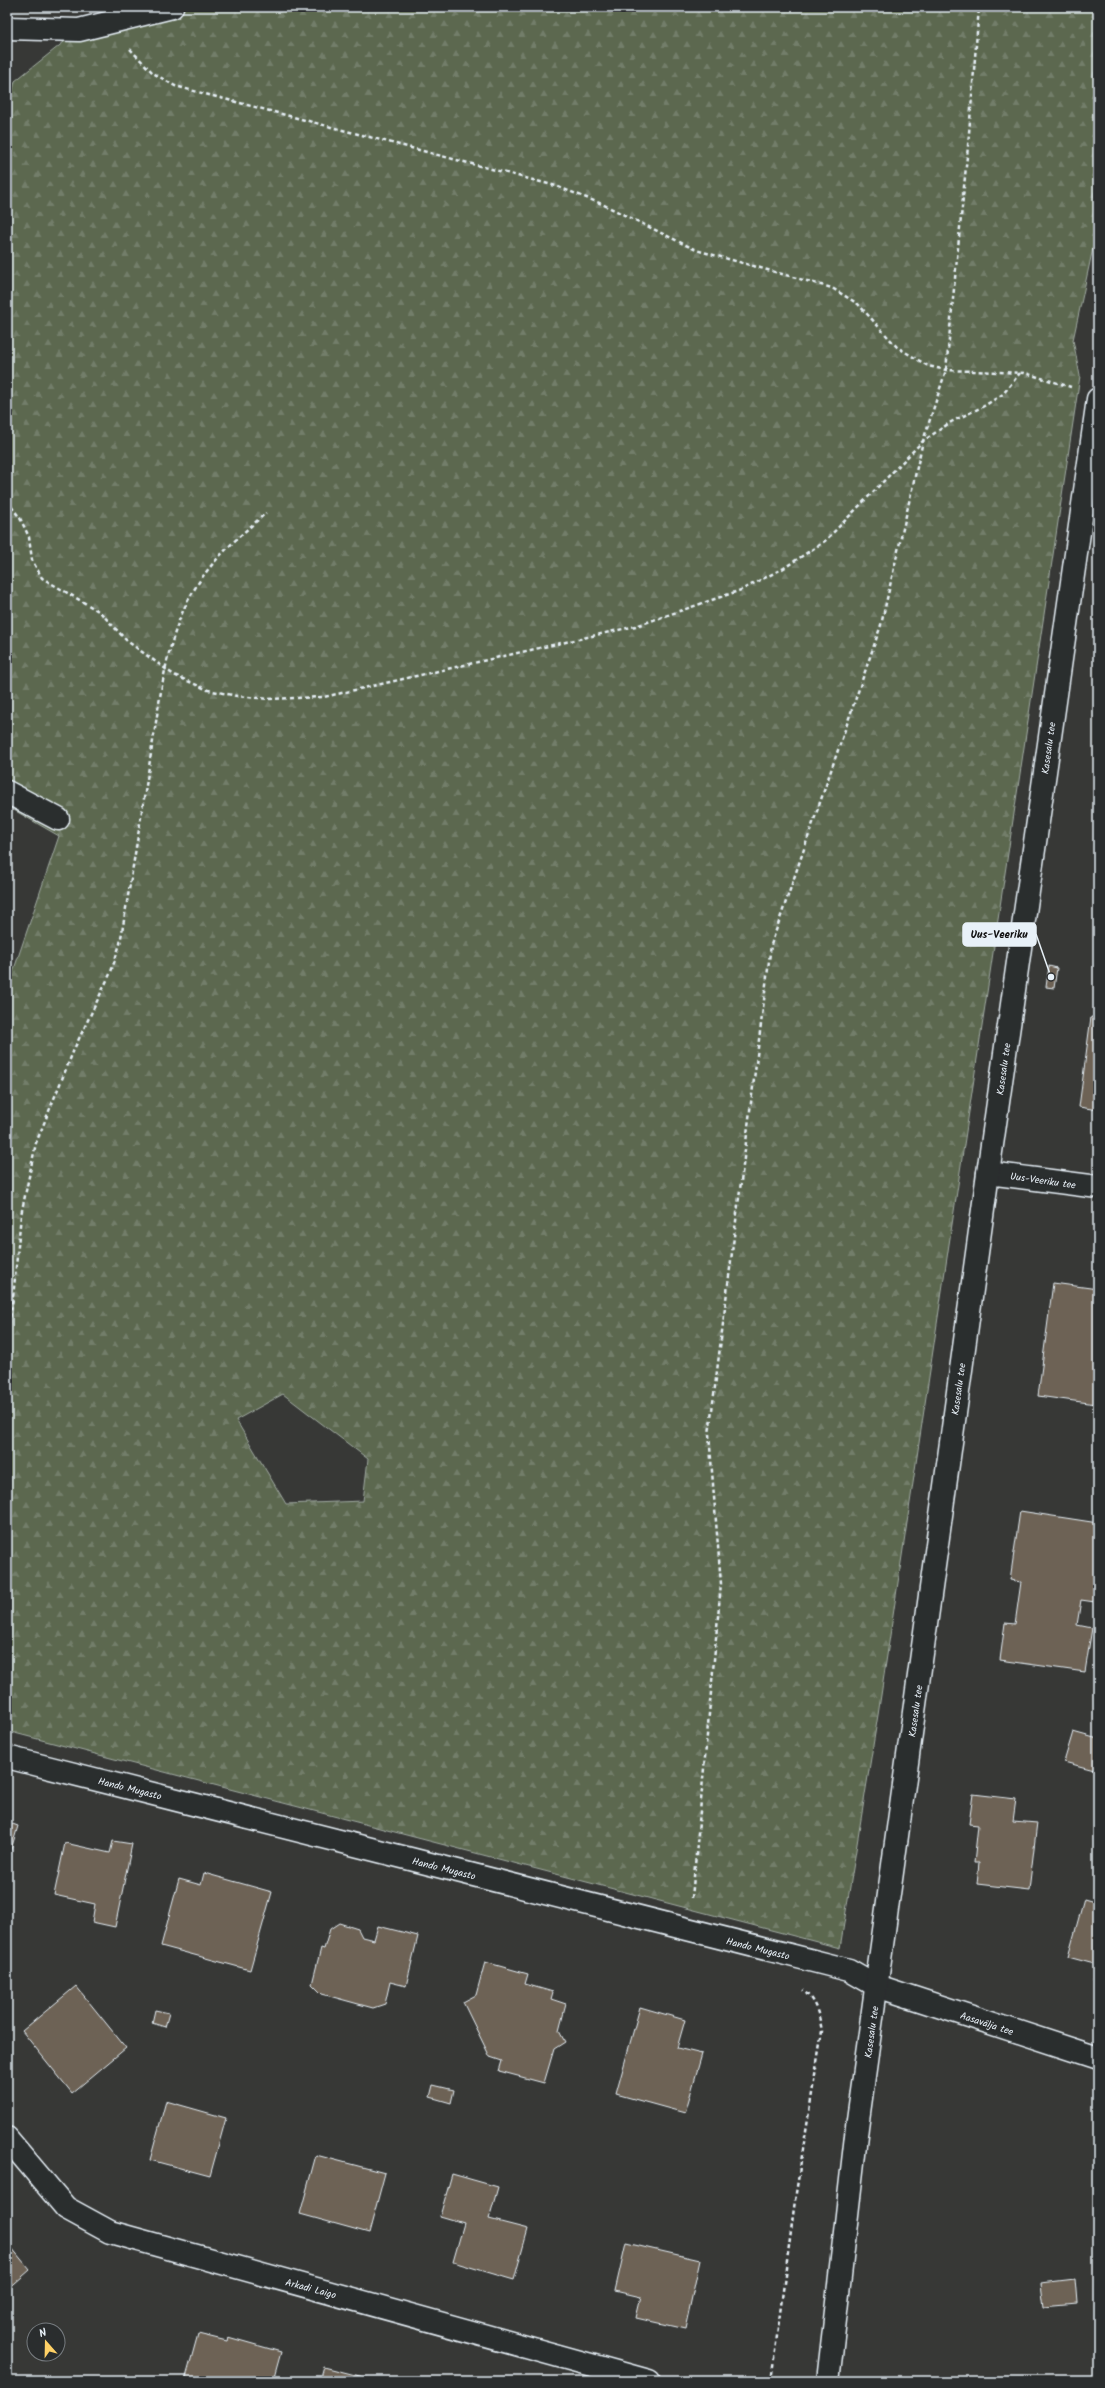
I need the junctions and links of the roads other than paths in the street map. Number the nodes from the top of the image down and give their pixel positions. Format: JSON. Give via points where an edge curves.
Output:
{"nodes":[{"id":1,"x":172,"y":7,"type":"edge"},
{"id":2,"x":7,"y":28,"type":"edge"},
{"id":3,"x":1098,"y":399,"type":"edge"},
{"id":4,"x":7,"y":792,"type":"edge"},
{"id":5,"x":58,"y":819,"type":"dead end"},
{"id":6,"x":988,"y":1173,"type":"junction"},
{"id":7,"x":1098,"y":1188,"type":"edge"},
{"id":8,"x":7,"y":1757,"type":"edge"},
{"id":9,"x":877,"y":1986,"type":"junction"},
{"id":10,"x":1098,"y":2058,"type":"edge"},
{"id":11,"x":7,"y":2138,"type":"edge"},
{"id":12,"x":649,"y":2381,"type":"edge"},
{"id":13,"x":828,"y":2381,"type":"edge"}],
"edges":[{"from":1,"to":2,"type":"street","via":[[79,30]]},
{"from":3,"to":6,"type":"street","name":"Kasesalu tee"},
{"from":4,"to":5,"type":"street"},
{"from":6,"to":7,"type":"street","name":"Uus-Veeriku tee"},
{"from":6,"to":9,"type":"street","name":"Kasesalu tee"},
{"from":8,"to":9,"type":"street","name":"Hando Mugasto","via":[[849,1970]]},
{"from":9,"to":10,"type":"street","name":"Aasavälja tee"},
{"from":9,"to":13,"type":"street","name":"Kasesalu tee","via":[[857,2127]]},
{"from":11,"to":12,"type":"street","name":"Arkadi Laigo","via":[[66,2208],[110,2232]]}]}
